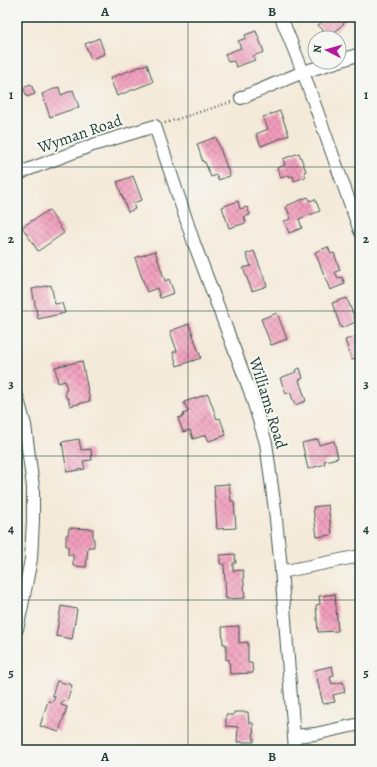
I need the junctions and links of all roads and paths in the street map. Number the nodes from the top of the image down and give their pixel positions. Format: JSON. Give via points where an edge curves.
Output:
{"nodes":[{"id":1,"x":281,"y":17,"type":"edge"},
{"id":2,"x":360,"y":54,"type":"edge"},
{"id":3,"x":347,"y":58,"type":"edge"},
{"id":4,"x":310,"y":70,"type":"edge"},
{"id":5,"x":303,"y":72,"type":"junction"},
{"id":6,"x":241,"y":98,"type":"joint"},
{"id":7,"x":155,"y":126,"type":"junction"},
{"id":8,"x":17,"y":175,"type":"edge"},
{"id":9,"x":360,"y":231,"type":"edge"},
{"id":10,"x":17,"y":396,"type":"edge"},
{"id":11,"x":360,"y":556,"type":"edge"},
{"id":12,"x":281,"y":572,"type":"junction"},
{"id":13,"x":17,"y":629,"type":"edge"},
{"id":14,"x":360,"y":724,"type":"edge"},
{"id":15,"x":294,"y":736,"type":"junction"},
{"id":16,"x":295,"y":750,"type":"edge"}],
"edges":[{"from":1,"to":5,"type":"street"},
{"from":2,"to":3,"type":"street"},
{"from":4,"to":5,"type":"street"},
{"from":5,"to":6,"type":"street"},
{"from":5,"to":9,"type":"street"},
{"from":6,"to":7,"type":"path"},
{"from":7,"to":8,"type":"street","name":"Wyman Road","via":[[93,145]]},
{"from":7,"to":12,"type":"street","name":"Williams Road","via":[[194,243],[250,391],[266,443]]},
{"from":10,"to":13,"type":"street","via":[[25,425],[33,487],[33,520],[31,559]]},
{"from":11,"to":12,"type":"street"},
{"from":12,"to":15,"type":"street","name":"Williams Road"},
{"from":14,"to":15,"type":"street"},
{"from":15,"to":16,"type":"street","name":"Williams Road"}]}
